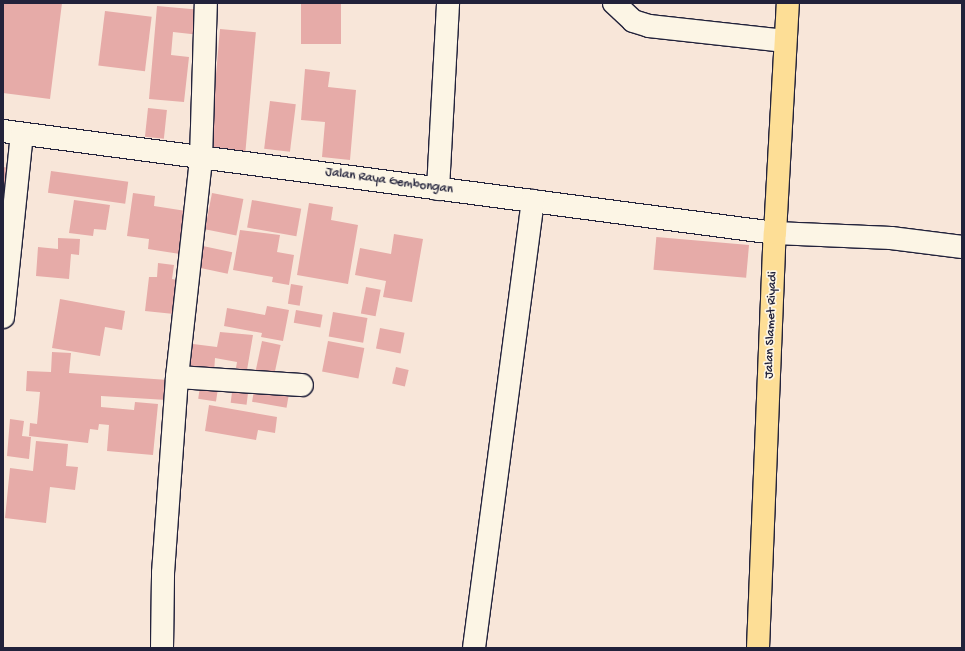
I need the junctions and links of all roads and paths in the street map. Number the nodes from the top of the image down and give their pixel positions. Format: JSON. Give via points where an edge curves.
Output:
{"nodes":[{"id":1,"x":206,"y":3,"type":"edge"},
{"id":2,"x":448,"y":3,"type":"edge"},
{"id":3,"x":614,"y":3,"type":"edge"},
{"id":4,"x":788,"y":3,"type":"edge"},
{"id":5,"x":785,"y":42,"type":"junction"},
{"id":6,"x":12,"y":133,"type":"edge"},
{"id":7,"x":201,"y":158,"type":"junction"},
{"id":8,"x":438,"y":189,"type":"junction"},
{"id":9,"x":533,"y":201,"type":"junction"},
{"id":10,"x":775,"y":233,"type":"junction"},
{"id":11,"x":962,"y":247,"type":"edge"},
{"id":12,"x":3,"y":317,"type":"edge"},
{"id":13,"x":177,"y":377,"type":"junction"},
{"id":14,"x":302,"y":385,"type":"dead end"},
{"id":15,"x":162,"y":648,"type":"edge"},
{"id":16,"x":474,"y":648,"type":"edge"},
{"id":17,"x":758,"y":648,"type":"edge"}],
"edges":[{"from":1,"to":7,"type":"street"},
{"from":2,"to":8,"type":"street"},
{"from":3,"to":5,"type":"street","via":[[634,22],[649,26]]},
{"from":4,"to":5,"type":"main road","name":"Jalan Slamet Riyadi"},
{"from":5,"to":10,"type":"main road","name":"Jalan Slamet Riyadi"},
{"from":6,"to":7,"type":"street","name":"Jalan Raya Gembongan"},
{"from":6,"to":12,"type":"street"},
{"from":7,"to":8,"type":"street","name":"Jalan Raya Gembongan"},
{"from":7,"to":13,"type":"street"},
{"from":8,"to":9,"type":"street","name":"Jalan Raya Gembongan"},
{"from":9,"to":10,"type":"street","name":"Jalan Raya Gembongan"},
{"from":9,"to":16,"type":"street"},
{"from":10,"to":11,"type":"street","name":"Jalan Raya Gembongan","via":[[883,237]]},
{"from":10,"to":17,"type":"main road","name":"Jalan Slamet Riyadi"},
{"from":13,"to":14,"type":"street"},
{"from":13,"to":15,"type":"street","via":[[163,574]]}]}
